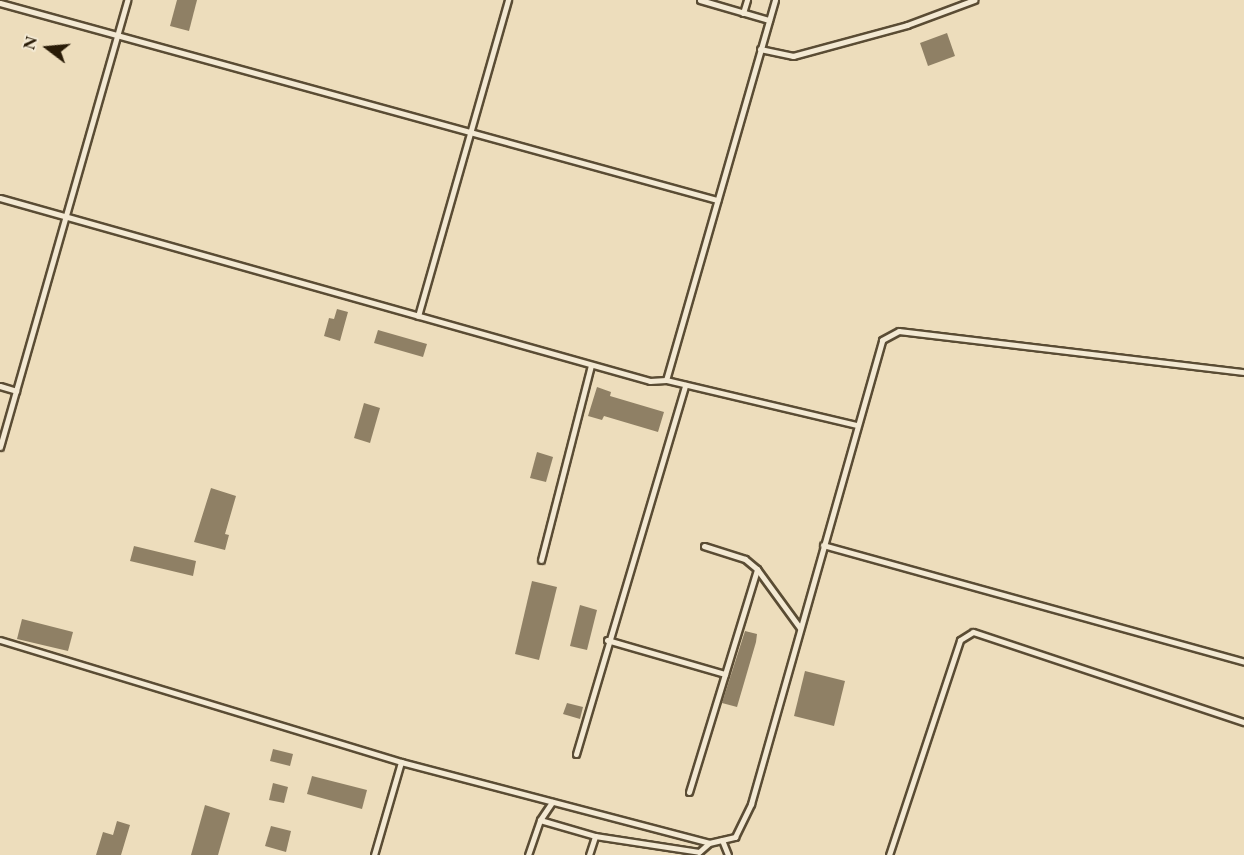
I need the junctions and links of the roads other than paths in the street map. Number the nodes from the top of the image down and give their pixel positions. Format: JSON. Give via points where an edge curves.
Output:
{"nodes":[{"id":1,"x":127,"y":0,"type":"edge"},
{"id":2,"x":508,"y":0,"type":"edge"},
{"id":3,"x":700,"y":0,"type":"edge"},
{"id":4,"x":747,"y":0,"type":"edge"},
{"id":5,"x":775,"y":0,"type":"edge"},
{"id":6,"x":974,"y":0,"type":"edge"},
{"id":7,"x":0,"y":3,"type":"edge"},
{"id":8,"x":743,"y":13,"type":"junction"},
{"id":9,"x":769,"y":20,"type":"junction"},
{"id":10,"x":117,"y":34,"type":"junction"},
{"id":11,"x":760,"y":50,"type":"junction"},
{"id":12,"x":471,"y":132,"type":"junction"},
{"id":13,"x":0,"y":198,"type":"edge"},
{"id":14,"x":717,"y":200,"type":"junction"},
{"id":15,"x":66,"y":216,"type":"junction"},
{"id":16,"x":418,"y":316,"type":"junction"},
{"id":17,"x":591,"y":365,"type":"junction"},
{"id":18,"x":1244,"y":372,"type":"edge"},
{"id":19,"x":666,"y":380,"type":"junction"},
{"id":20,"x":685,"y":385,"type":"junction"},
{"id":21,"x":0,"y":386,"type":"edge"},
{"id":22,"x":16,"y":391,"type":"junction"},
{"id":23,"x":857,"y":425,"type":"junction"},
{"id":24,"x":0,"y":447,"type":"edge"},
{"id":25,"x":823,"y":545,"type":"junction"},
{"id":26,"x":704,"y":546,"type":"dead end"},
{"id":27,"x":541,"y":560,"type":"dead end"},
{"id":28,"x":757,"y":569,"type":"junction"},
{"id":29,"x":800,"y":628,"type":"junction"},
{"id":30,"x":0,"y":640,"type":"edge"},
{"id":31,"x":607,"y":640,"type":"junction"},
{"id":32,"x":1244,"y":662,"type":"edge"},
{"id":33,"x":725,"y":674,"type":"junction"},
{"id":34,"x":1244,"y":722,"type":"edge"},
{"id":35,"x":576,"y":754,"type":"dead end"},
{"id":36,"x":401,"y":762,"type":"junction"},
{"id":37,"x":689,"y":792,"type":"dead end"},
{"id":38,"x":552,"y":802,"type":"junction"},
{"id":39,"x":540,"y":820,"type":"junction"},
{"id":40,"x":595,"y":836,"type":"junction"},
{"id":41,"x":722,"y":840,"type":"junction"},
{"id":42,"x":709,"y":843,"type":"junction"},
{"id":43,"x":374,"y":855,"type":"edge"},
{"id":44,"x":528,"y":855,"type":"edge"},
{"id":45,"x":589,"y":855,"type":"edge"},
{"id":46,"x":728,"y":855,"type":"edge"},
{"id":47,"x":889,"y":855,"type":"edge"}],
"edges":[{"from":1,"to":10,"type":"lane"},
{"from":2,"to":12,"type":"lane"},
{"from":3,"to":8,"type":"lane"},
{"from":4,"to":8,"type":"lane"},
{"from":5,"to":9,"type":"lane"},
{"from":6,"to":11,"type":"lane","via":[[907,25],[793,56]]},
{"from":7,"to":10,"type":"lane"},
{"from":8,"to":9,"type":"lane"},
{"from":9,"to":11,"type":"lane"},
{"from":10,"to":12,"type":"lane"},
{"from":10,"to":15,"type":"lane"},
{"from":11,"to":14,"type":"lane"},
{"from":12,"to":14,"type":"lane"},
{"from":12,"to":16,"type":"lane"},
{"from":13,"to":15,"type":"lane"},
{"from":14,"to":19,"type":"lane"},
{"from":15,"to":16,"type":"lane"},
{"from":15,"to":22,"type":"lane"},
{"from":16,"to":17,"type":"lane"},
{"from":17,"to":19,"type":"lane","via":[[650,381]]},
{"from":17,"to":27,"type":"lane"},
{"from":18,"to":23,"type":"lane","via":[[899,331],[882,340]]},
{"from":19,"to":20,"type":"lane"},
{"from":20,"to":23,"type":"lane"},
{"from":20,"to":31,"type":"lane"},
{"from":21,"to":22,"type":"lane"},
{"from":22,"to":24,"type":"lane"},
{"from":23,"to":25,"type":"lane"},
{"from":25,"to":29,"type":"lane"},
{"from":25,"to":32,"type":"lane"},
{"from":26,"to":28,"type":"lane","via":[[745,559]]},
{"from":28,"to":29,"type":"lane"},
{"from":28,"to":33,"type":"lane"},
{"from":29,"to":41,"type":"lane","via":[[751,804],[735,837]]},
{"from":30,"to":36,"type":"lane"},
{"from":31,"to":33,"type":"lane"},
{"from":31,"to":35,"type":"lane"},
{"from":33,"to":37,"type":"lane"},
{"from":34,"to":47,"type":"lane","via":[[973,632],[960,640]]},
{"from":36,"to":38,"type":"lane"},
{"from":36,"to":43,"type":"lane"},
{"from":38,"to":39,"type":"lane"},
{"from":38,"to":42,"type":"lane"},
{"from":39,"to":40,"type":"lane"},
{"from":39,"to":44,"type":"lane"},
{"from":40,"to":42,"type":"lane","via":[[699,852]]},
{"from":40,"to":45,"type":"lane"},
{"from":41,"to":42,"type":"lane"},
{"from":41,"to":46,"type":"lane"}]}
